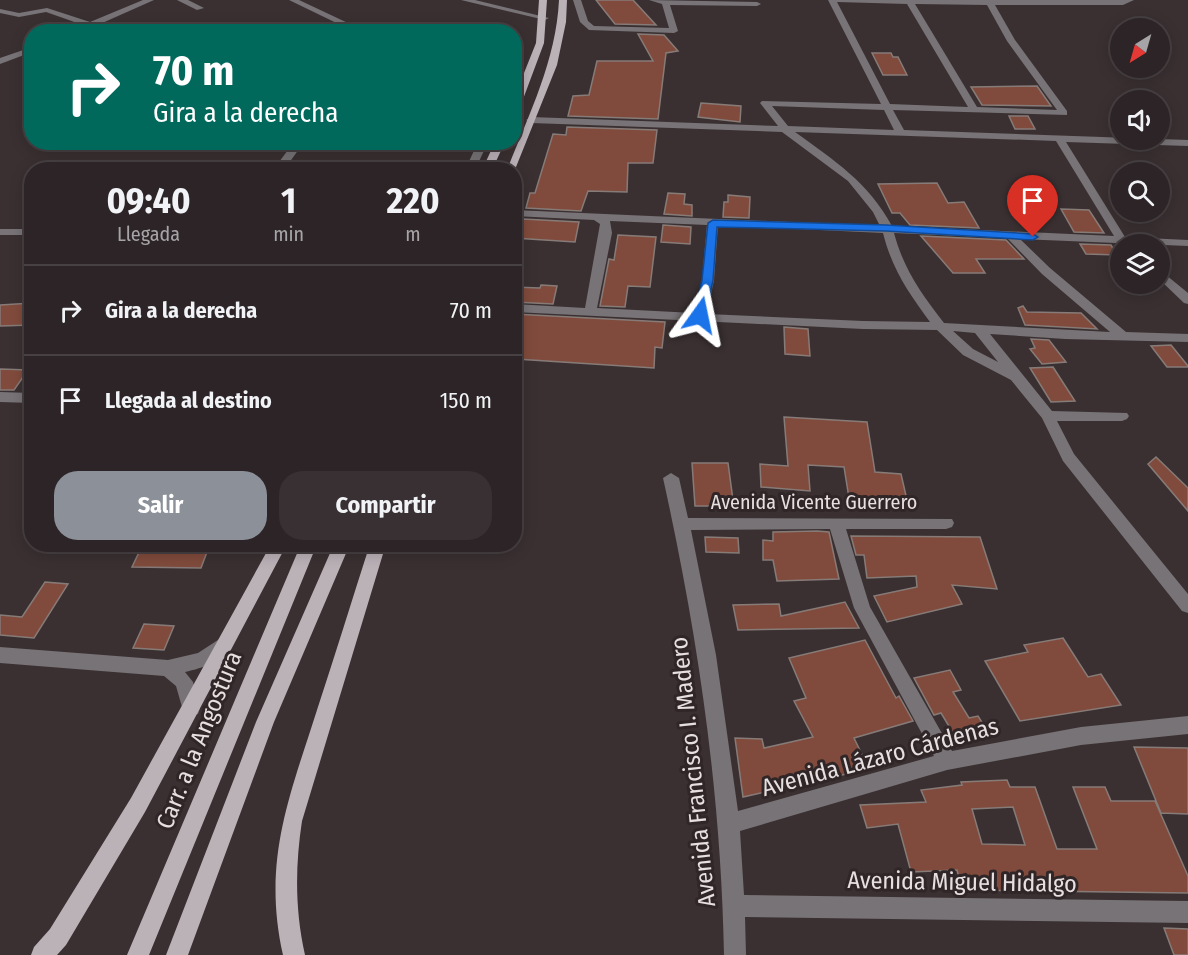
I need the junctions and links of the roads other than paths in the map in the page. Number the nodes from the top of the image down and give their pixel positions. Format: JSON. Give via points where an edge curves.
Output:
{"nodes":[{"id":1,"x":150,"y":0,"type":"edge"},
{"id":2,"x":181,"y":0,"type":"edge"},
{"id":3,"x":293,"y":0,"type":"edge"},
{"id":4,"x":465,"y":0,"type":"edge"},
{"id":5,"x":543,"y":0,"type":"edge"},
{"id":6,"x":578,"y":0,"type":"edge"},
{"id":7,"x":653,"y":0,"type":"edge"},
{"id":8,"x":832,"y":0,"type":"edge"},
{"id":9,"x":1130,"y":0,"type":"edge"},
{"id":10,"x":563,"y":1,"type":"edge"},
{"id":11,"x":909,"y":1,"type":"edge"},
{"id":12,"x":989,"y":2,"type":"junction"},
{"id":13,"x":665,"y":3,"type":"junction"},
{"id":14,"x":758,"y":4,"type":"dead end"},
{"id":15,"x":200,"y":8,"type":"dead end"},
{"id":16,"x":0,"y":11,"type":"edge"},
{"id":17,"x":545,"y":18,"type":"junction"},
{"id":18,"x":87,"y":24,"type":"edge"},
{"id":19,"x":92,"y":24,"type":"edge"},
{"id":20,"x":346,"y":24,"type":"edge"},
{"id":21,"x":24,"y":52,"type":"edge"},
{"id":22,"x":0,"y":60,"type":"edge"},
{"id":23,"x":522,"y":90,"type":"edge"},
{"id":24,"x":887,"y":107,"type":"junction"},
{"id":25,"x":974,"y":110,"type":"junction"},
{"id":26,"x":531,"y":120,"type":"junction"},
{"id":27,"x":785,"y":129,"type":"junction"},
{"id":28,"x":900,"y":132,"type":"junction"},
{"id":29,"x":1059,"y":139,"type":"junction"},
{"id":30,"x":1188,"y":143,"type":"edge"},
{"id":31,"x":522,"y":144,"type":"edge"},
{"id":32,"x":522,"y":213,"type":"edge"},
{"id":33,"x":597,"y":217,"type":"junction"},
{"id":34,"x":713,"y":223,"type":"junction"},
{"id":35,"x":886,"y":228,"type":"junction"},
{"id":36,"x":0,"y":232,"type":"edge"},
{"id":37,"x":24,"y":232,"type":"edge"},
{"id":38,"x":1119,"y":234,"type":"edge"},
{"id":39,"x":1011,"y":236,"type":"junction"},
{"id":40,"x":1110,"y":241,"type":"edge"},
{"id":41,"x":1170,"y":243,"type":"edge"},
{"id":42,"x":1188,"y":243,"type":"edge"},
{"id":43,"x":1170,"y":283,"type":"edge"},
{"id":44,"x":1188,"y":300,"type":"edge"},
{"id":45,"x":522,"y":308,"type":"edge"},
{"id":46,"x":590,"y":312,"type":"junction"},
{"id":47,"x":700,"y":315,"type":"junction"},
{"id":48,"x":942,"y":328,"type":"junction"},
{"id":49,"x":980,"y":330,"type":"junction"},
{"id":50,"x":1121,"y":335,"type":"junction"},
{"id":51,"x":1188,"y":338,"type":"edge"},
{"id":52,"x":1016,"y":377,"type":"junction"},
{"id":53,"x":0,"y":397,"type":"edge"},
{"id":54,"x":24,"y":398,"type":"edge"},
{"id":55,"x":1048,"y":416,"type":"junction"},
{"id":56,"x":1122,"y":416,"type":"dead end"},
{"id":57,"x":671,"y":478,"type":"dead end"},
{"id":58,"x":836,"y":523,"type":"junction"},
{"id":59,"x":946,"y":523,"type":"dead end"},
{"id":60,"x":682,"y":524,"type":"junction"},
{"id":61,"x":275,"y":552,"type":"edge"},
{"id":62,"x":306,"y":552,"type":"edge"},
{"id":63,"x":339,"y":552,"type":"edge"},
{"id":64,"x":376,"y":552,"type":"edge"},
{"id":65,"x":1188,"y":606,"type":"edge"},
{"id":66,"x":226,"y":642,"type":"junction"},
{"id":67,"x":0,"y":655,"type":"edge"},
{"id":68,"x":168,"y":668,"type":"junction"},
{"id":69,"x":191,"y":708,"type":"junction"},
{"id":70,"x":1188,"y":725,"type":"edge"},
{"id":71,"x":947,"y":761,"type":"junction"},
{"id":72,"x":728,"y":824,"type":"junction"},
{"id":73,"x":735,"y":906,"type":"junction"},
{"id":74,"x":1188,"y":912,"type":"edge"},
{"id":75,"x":42,"y":955,"type":"edge"},
{"id":76,"x":138,"y":955,"type":"edge"},
{"id":77,"x":177,"y":955,"type":"edge"},
{"id":78,"x":294,"y":955,"type":"edge"},
{"id":79,"x":735,"y":955,"type":"edge"}],
"edges":[{"from":1,"to":19,"type":"street"},
{"from":2,"to":15,"type":"street"},
{"from":3,"to":20,"type":"street"},
{"from":4,"to":17,"type":"street"},
{"from":5,"to":17,"type":"main road"},
{"from":6,"to":10,"type":"street"},
{"from":6,"to":13,"type":"street","via":[[584,22],[592,28],[674,31]]},
{"from":7,"to":13,"type":"street"},
{"from":8,"to":11,"type":"street"},
{"from":8,"to":24,"type":"street"},
{"from":9,"to":12,"type":"street"},
{"from":10,"to":26,"type":"main road","via":[[552,60]]},
{"from":11,"to":12,"type":"street"},
{"from":11,"to":25,"type":"street"},
{"from":12,"to":25,"type":"street","via":[[1011,41],[1064,113]]},
{"from":13,"to":14,"type":"street"},
{"from":16,"to":18,"type":"street","via":[[19,15],[47,10]]},
{"from":17,"to":23,"type":"main road","via":[[537,56]]},
{"from":21,"to":22,"type":"street"},
{"from":24,"to":25,"type":"street"},
{"from":24,"to":27,"type":"street","via":[[765,103]]},
{"from":24,"to":28,"type":"street"},
{"from":26,"to":27,"type":"street"},
{"from":26,"to":31,"type":"main road"},
{"from":27,"to":28,"type":"street"},
{"from":27,"to":35,"type":"street","via":[[852,179],[878,211]]},
{"from":28,"to":29,"type":"street"},
{"from":29,"to":30,"type":"street"},
{"from":29,"to":38,"type":"street"},
{"from":32,"to":33,"type":"street"},
{"from":33,"to":34,"type":"street"},
{"from":33,"to":46,"type":"street","via":[[606,223],[606,232]]},
{"from":34,"to":35,"type":"street"},
{"from":34,"to":47,"type":"street","via":[[708,280]]},
{"from":35,"to":39,"type":"street"},
{"from":35,"to":48,"type":"street","via":[[895,258]]},
{"from":36,"to":37,"type":"street"},
{"from":39,"to":40,"type":"street"},
{"from":39,"to":50,"type":"street"},
{"from":41,"to":42,"type":"street"},
{"from":43,"to":44,"type":"street"},
{"from":45,"to":46,"type":"street"},
{"from":46,"to":47,"type":"street"},
{"from":47,"to":48,"type":"street"},
{"from":48,"to":49,"type":"street"},
{"from":48,"to":52,"type":"street","via":[[968,352]]},
{"from":49,"to":50,"type":"street"},
{"from":49,"to":52,"type":"street"},
{"from":50,"to":51,"type":"street"},
{"from":52,"to":55,"type":"street"},
{"from":53,"to":54,"type":"street"},
{"from":55,"to":56,"type":"street"},
{"from":55,"to":65,"type":"street","via":[[1068,457]]},
{"from":57,"to":60,"type":"street","name":"Avenida Francisco I. Madero"},
{"from":58,"to":59,"type":"street","name":"Avenida Vicente Guerrero"},
{"from":58,"to":60,"type":"street","name":"Avenida Vicente Guerrero"},
{"from":58,"to":71,"type":"street","via":[[862,608]]},
{"from":60,"to":72,"type":"street","name":"Avenida Francisco I. Madero","via":[[711,668]]},
{"from":61,"to":66,"type":"main road"},
{"from":62,"to":76,"type":"main road","name":"Carr. a la Angostura"},
{"from":63,"to":77,"type":"main road","via":[[265,722]]},
{"from":64,"to":78,"type":"main road","via":[[292,821],[284,867],[286,925]]},
{"from":66,"to":68,"type":"street","via":[[203,660]]},
{"from":66,"to":69,"type":"main road"},
{"from":67,"to":68,"type":"street"},
{"from":68,"to":69,"type":"street","via":[[184,682]]},
{"from":69,"to":75,"type":"main road","via":[[107,856],[58,937]]},
{"from":70,"to":71,"type":"street","name":"Avenida Lázaro Cárdenas","via":[[1082,736]]},
{"from":71,"to":72,"type":"street","name":"Avenida Lázaro Cárdenas"},
{"from":72,"to":73,"type":"street","name":"Avenida Francisco I. Madero"},
{"from":73,"to":74,"type":"street","name":"Avenida Miguel Hidalgo"},
{"from":73,"to":79,"type":"street","name":"Avenida Francisco I. Madero"}]}
